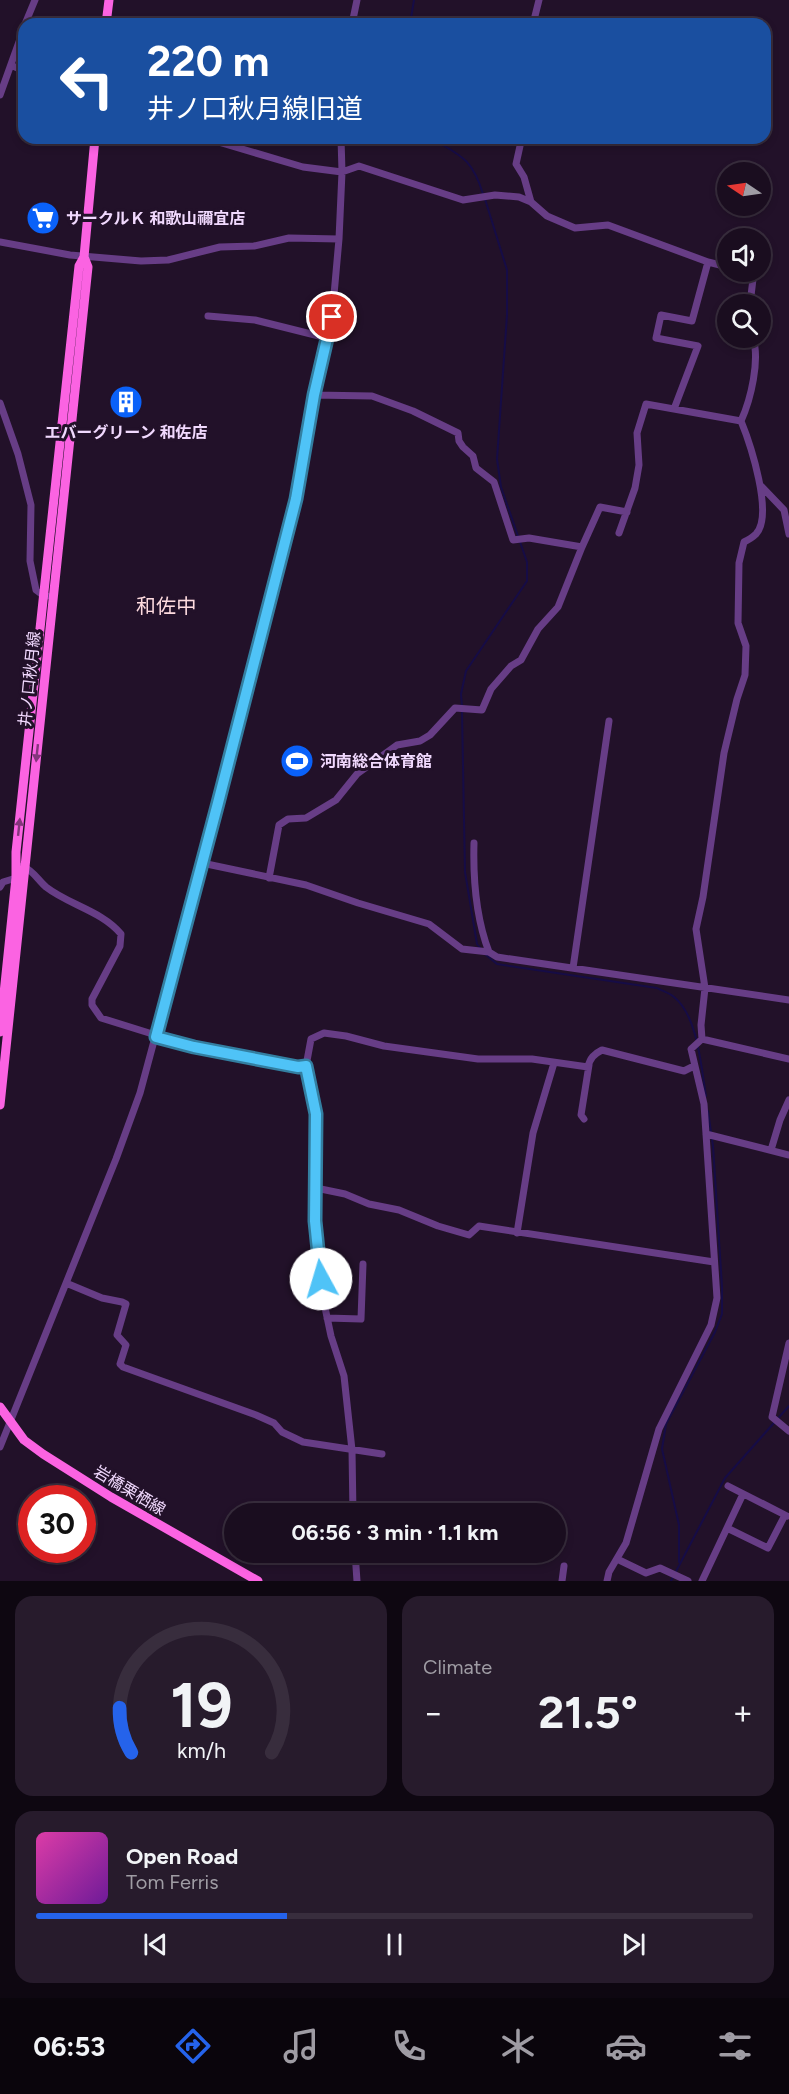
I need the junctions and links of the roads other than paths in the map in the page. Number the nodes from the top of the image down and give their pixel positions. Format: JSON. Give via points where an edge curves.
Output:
{"nodes":[{"id":1,"x":35,"y":0,"type":"edge"},
{"id":2,"x":109,"y":0,"type":"edge"},
{"id":3,"x":357,"y":0,"type":"edge"},
{"id":4,"x":539,"y":0,"type":"edge"},
{"id":5,"x":28,"y":18,"type":"edge"},
{"id":6,"x":107,"y":18,"type":"edge"},
{"id":7,"x":353,"y":18,"type":"edge"},
{"id":8,"x":534,"y":18,"type":"edge"},
{"id":9,"x":18,"y":46,"type":"edge"},
{"id":10,"x":11,"y":65,"type":"junction"},
{"id":11,"x":18,"y":68,"type":"edge"},
{"id":12,"x":0,"y":95,"type":"edge"},
{"id":13,"x":94,"y":144,"type":"edge"},
{"id":14,"x":225,"y":144,"type":"edge"},
{"id":15,"x":341,"y":144,"type":"edge"},
{"id":16,"x":520,"y":144,"type":"edge"},
{"id":17,"x":342,"y":172,"type":"junction"},
{"id":18,"x":531,"y":202,"type":"junction"},
{"id":19,"x":339,"y":239,"type":"junction"},
{"id":20,"x":0,"y":242,"type":"edge"},
{"id":21,"x":84,"y":257,"type":"junction"},
{"id":22,"x":708,"y":262,"type":"junction"},
{"id":23,"x":717,"y":264,"type":"edge"},
{"id":24,"x":208,"y":316,"type":"dead end"},
{"id":25,"x":327,"y":338,"type":"junction"},
{"id":26,"x":756,"y":348,"type":"edge"},
{"id":27,"x":314,"y":395,"type":"junction"},
{"id":28,"x":0,"y":403,"type":"edge"},
{"id":29,"x":674,"y":409,"type":"junction"},
{"id":30,"x":741,"y":421,"type":"junction"},
{"id":31,"x":761,"y":486,"type":"junction"},
{"id":32,"x":627,"y":512,"type":"junction"},
{"id":33,"x":619,"y":533,"type":"dead end"},
{"id":34,"x":789,"y":534,"type":"edge"},
{"id":35,"x":582,"y":546,"type":"junction"},
{"id":36,"x":48,"y":596,"type":"junction"},
{"id":37,"x":609,"y":721,"type":"dead end"},
{"id":38,"x":474,"y":843,"type":"dead end"},
{"id":39,"x":202,"y":863,"type":"junction"},
{"id":40,"x":21,"y":865,"type":"junction"},
{"id":41,"x":16,"y":878,"type":"junction"},
{"id":42,"x":269,"y":878,"type":"junction"},
{"id":43,"x":0,"y":888,"type":"edge"},
{"id":44,"x":489,"y":952,"type":"junction"},
{"id":45,"x":573,"y":968,"type":"junction"},
{"id":46,"x":705,"y":988,"type":"junction"},
{"id":47,"x":789,"y":1000,"type":"edge"},
{"id":48,"x":0,"y":1032,"type":"edge"},
{"id":49,"x":156,"y":1037,"type":"junction"},
{"id":50,"x":701,"y":1040,"type":"junction"},
{"id":51,"x":789,"y":1059,"type":"edge"},
{"id":52,"x":554,"y":1063,"type":"junction"},
{"id":53,"x":589,"y":1065,"type":"junction"},
{"id":54,"x":306,"y":1066,"type":"junction"},
{"id":55,"x":694,"y":1066,"type":"junction"},
{"id":56,"x":789,"y":1100,"type":"edge"},
{"id":57,"x":0,"y":1105,"type":"edge"},
{"id":58,"x":584,"y":1119,"type":"dead end"},
{"id":59,"x":706,"y":1134,"type":"junction"},
{"id":60,"x":771,"y":1150,"type":"junction"},
{"id":61,"x":789,"y":1155,"type":"edge"},
{"id":62,"x":316,"y":1188,"type":"junction"},
{"id":63,"x":517,"y":1233,"type":"junction"},
{"id":64,"x":714,"y":1262,"type":"junction"},
{"id":65,"x":363,"y":1264,"type":"dead end"},
{"id":66,"x":66,"y":1283,"type":"junction"},
{"id":67,"x":327,"y":1318,"type":"junction"},
{"id":68,"x":789,"y":1343,"type":"edge"},
{"id":69,"x":0,"y":1407,"type":"edge"},
{"id":70,"x":9,"y":1421,"type":"junction"},
{"id":71,"x":789,"y":1431,"type":"edge"},
{"id":72,"x":0,"y":1447,"type":"edge"},
{"id":73,"x":352,"y":1450,"type":"junction"},
{"id":74,"x":382,"y":1454,"type":"dead end"},
{"id":75,"x":728,"y":1486,"type":"dead end"},
{"id":76,"x":743,"y":1494,"type":"junction"},
{"id":77,"x":353,"y":1503,"type":"edge"},
{"id":78,"x":787,"y":1516,"type":"edge"},
{"id":79,"x":727,"y":1528,"type":"junction"},
{"id":80,"x":617,"y":1559,"type":"junction"},
{"id":81,"x":356,"y":1563,"type":"edge"},
{"id":82,"x":564,"y":1566,"type":"dead end"},
{"id":83,"x":679,"y":1579,"type":"edge"},
{"id":84,"x":258,"y":1581,"type":"edge"},
{"id":85,"x":357,"y":1581,"type":"edge"},
{"id":86,"x":562,"y":1581,"type":"edge"},
{"id":87,"x":607,"y":1581,"type":"edge"},
{"id":88,"x":688,"y":1581,"type":"edge"},
{"id":89,"x":702,"y":1581,"type":"edge"}],
"edges":[{"from":1,"to":5,"type":"street"},
{"from":2,"to":6,"type":"main road"},
{"from":3,"to":7,"type":"street"},
{"from":4,"to":8,"type":"street"},
{"from":9,"to":10,"type":"street"},
{"from":10,"to":11,"type":"street"},
{"from":10,"to":12,"type":"street"},
{"from":13,"to":21,"type":"main road","name":"井ノ口秋月線"},
{"from":14,"to":17,"type":"street","via":[[303,167]]},
{"from":15,"to":17,"type":"street"},
{"from":16,"to":18,"type":"street","via":[[516,164]]},
{"from":17,"to":18,"type":"street","via":[[359,166],[463,200],[495,195]]},
{"from":17,"to":19,"type":"street"},
{"from":18,"to":22,"type":"street","via":[[547,216],[575,228],[608,225]]},
{"from":19,"to":21,"type":"street","via":[[289,238],[168,260]]},
{"from":19,"to":25,"type":"street"},
{"from":20,"to":21,"type":"street"},
{"from":21,"to":36,"type":"main road","name":"井ノ口秋月線","via":[[79,266]]},
{"from":22,"to":23,"type":"street"},
{"from":22,"to":29,"type":"street","via":[[692,321],[661,315],[656,338],[698,346]]},
{"from":24,"to":25,"type":"street","via":[[255,321]]},
{"from":25,"to":27,"type":"street"},
{"from":26,"to":30,"type":"street","via":[[752,384]]},
{"from":27,"to":35,"type":"street","via":[[372,396],[458,433],[476,468],[494,482],[513,540],[529,538]]},
{"from":27,"to":39,"type":"street","via":[[296,499]]},
{"from":28,"to":36,"type":"street","via":[[31,505],[30,561],[36,590]]},
{"from":29,"to":30,"type":"street"},
{"from":29,"to":32,"type":"street","via":[[646,404],[637,433],[636,488]]},
{"from":30,"to":31,"type":"street"},
{"from":31,"to":34,"type":"street","via":[[784,510]]},
{"from":31,"to":46,"type":"street","via":[[762,519],[757,533],[744,542],[739,562],[738,623],[746,646],[745,675],[724,753],[696,928]]},
{"from":32,"to":33,"type":"street"},
{"from":32,"to":35,"type":"street","via":[[600,507]]},
{"from":35,"to":42,"type":"street","via":[[558,607],[537,629],[521,660],[491,689],[482,710],[455,708],[430,735],[397,745],[357,774],[336,800],[306,818],[288,819],[279,825]]},
{"from":36,"to":40,"type":"main road","name":"井ノ口秋月線"},
{"from":37,"to":45,"type":"street"},
{"from":38,"to":44,"type":"street","via":[[473,874],[483,938]]},
{"from":39,"to":42,"type":"street"},
{"from":39,"to":49,"type":"street"},
{"from":40,"to":41,"type":"main road","name":"井ノ口秋月線"},
{"from":40,"to":49,"type":"street","via":[[58,896],[114,925],[121,934],[120,946],[92,1005],[101,1018]]},
{"from":40,"to":57,"type":"main road","name":"井ノ口秋月線"},
{"from":41,"to":43,"type":"street","via":[[3,882]]},
{"from":41,"to":48,"type":"main road","name":"井ノ口秋月線"},
{"from":42,"to":44,"type":"street","via":[[306,885],[429,924],[462,949]]},
{"from":44,"to":45,"type":"street","via":[[497,957]]},
{"from":45,"to":46,"type":"street"},
{"from":46,"to":47,"type":"street"},
{"from":46,"to":50,"type":"street"},
{"from":49,"to":54,"type":"street"},
{"from":49,"to":66,"type":"street","via":[[140,1093]]},
{"from":50,"to":51,"type":"street"},
{"from":50,"to":55,"type":"street","via":[[691,1049]]},
{"from":52,"to":53,"type":"street"},
{"from":52,"to":54,"type":"street","via":[[478,1059],[324,1033],[311,1039]]},
{"from":52,"to":63,"type":"street","via":[[533,1133]]},
{"from":53,"to":55,"type":"street","via":[[590,1059],[602,1050],[684,1071]]},
{"from":53,"to":58,"type":"street","via":[[581,1115]]},
{"from":54,"to":62,"type":"street","via":[[316,1114]]},
{"from":55,"to":59,"type":"street","via":[[704,1104]]},
{"from":56,"to":60,"type":"street"},
{"from":59,"to":60,"type":"street"},
{"from":59,"to":64,"type":"street"},
{"from":60,"to":61,"type":"street"},
{"from":62,"to":63,"type":"street","via":[[399,1210],[469,1235],[479,1226]]},
{"from":62,"to":67,"type":"street","via":[[315,1221]]},
{"from":63,"to":64,"type":"street"},
{"from":64,"to":80,"type":"street","via":[[717,1298],[711,1325],[659,1430],[626,1543]]},
{"from":65,"to":67,"type":"street","via":[[361,1318]]},
{"from":66,"to":70,"type":"street"},
{"from":66,"to":73,"type":"street","via":[[126,1304],[117,1335],[126,1345],[120,1364],[123,1367],[256,1415],[303,1442]]},
{"from":67,"to":73,"type":"street","via":[[344,1376]]},
{"from":68,"to":71,"type":"street","via":[[772,1417]]},
{"from":69,"to":70,"type":"main road","name":"岩橋栗栖線"},
{"from":70,"to":72,"type":"street"},
{"from":70,"to":84,"type":"main road","name":"岩橋栗栖線","via":[[24,1440],[43,1454]]},
{"from":73,"to":74,"type":"street"},
{"from":73,"to":77,"type":"street"},
{"from":75,"to":76,"type":"street"},
{"from":76,"to":78,"type":"street"},
{"from":76,"to":79,"type":"street"},
{"from":78,"to":79,"type":"street","via":[[768,1548]]},
{"from":79,"to":89,"type":"street"},
{"from":80,"to":83,"type":"street","via":[[646,1573],[660,1568]]},
{"from":80,"to":87,"type":"street"},
{"from":81,"to":85,"type":"street"},
{"from":82,"to":86,"type":"street"},
{"from":83,"to":88,"type":"street"}]}
